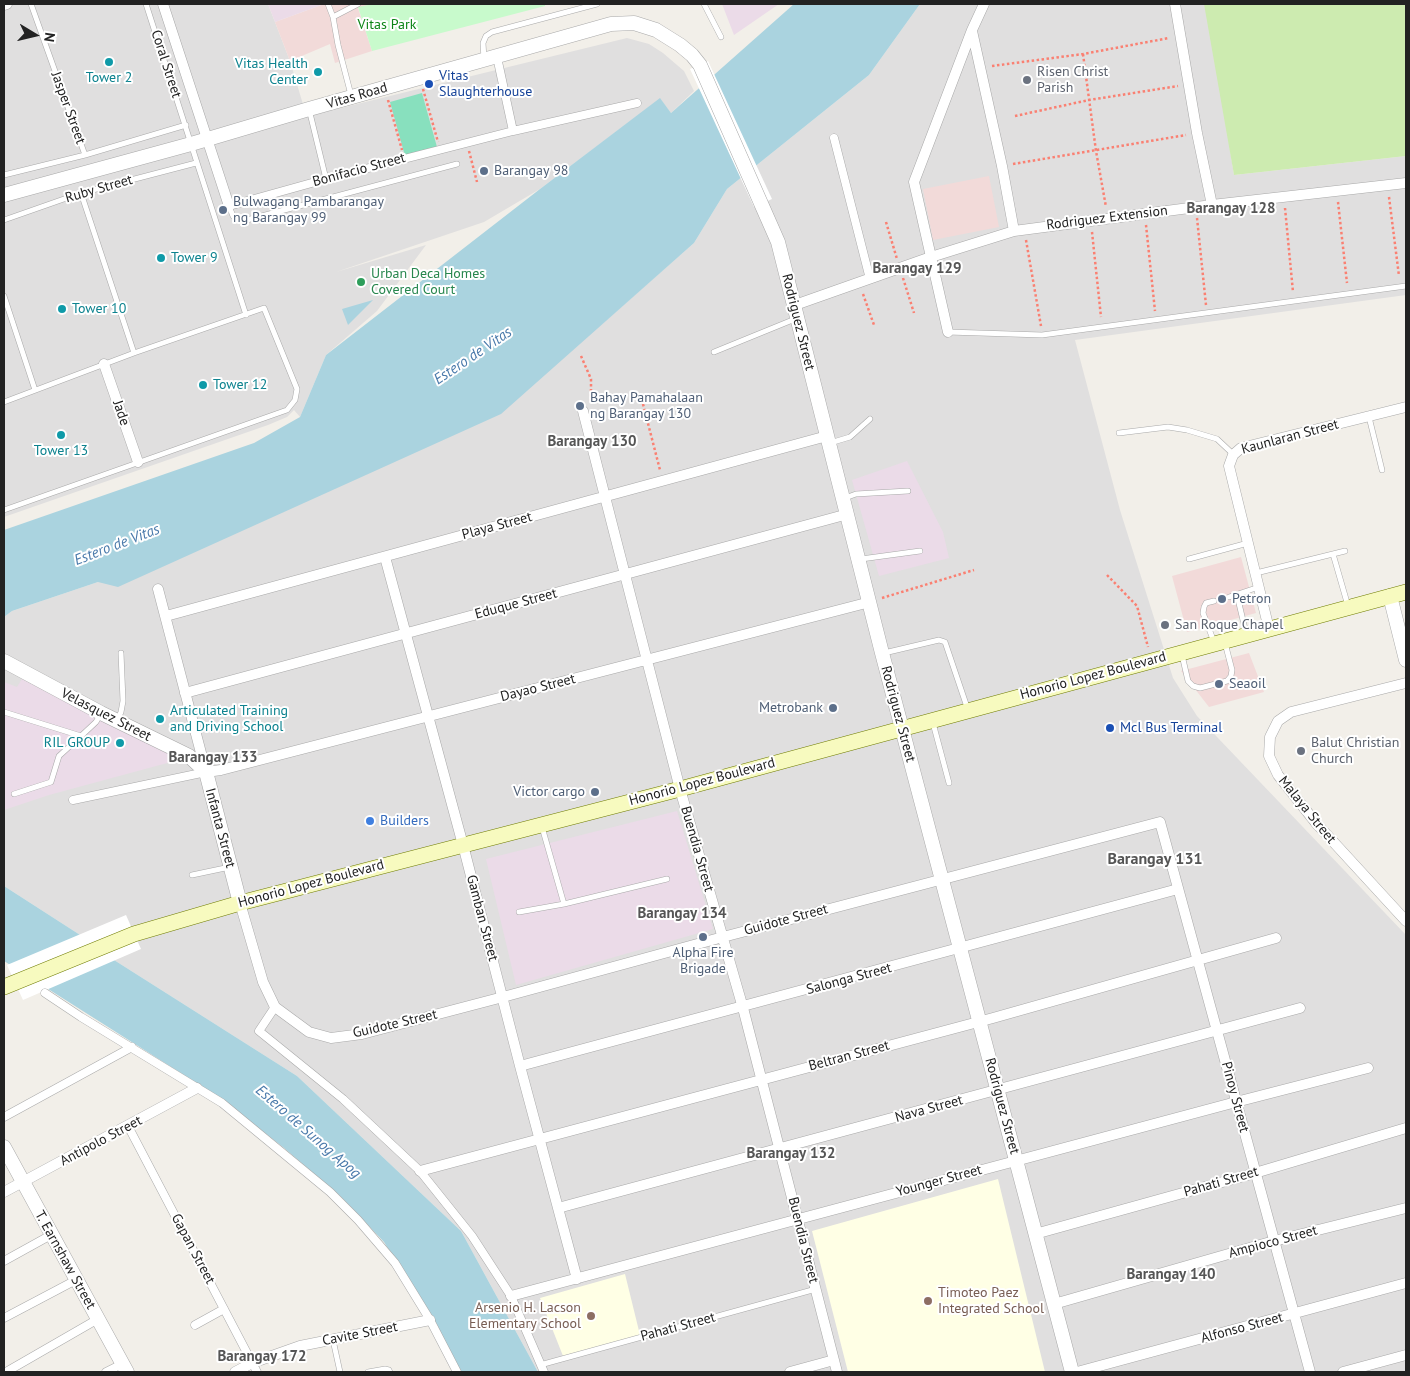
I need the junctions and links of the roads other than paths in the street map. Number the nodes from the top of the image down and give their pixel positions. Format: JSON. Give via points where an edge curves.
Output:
{"nodes":[{"id":1,"x":31,"y":4,"type":"edge"},
{"id":2,"x":146,"y":4,"type":"edge"},
{"id":3,"x":163,"y":4,"type":"edge"},
{"id":4,"x":328,"y":4,"type":"edge"},
{"id":5,"x":358,"y":4,"type":"edge"},
{"id":6,"x":597,"y":4,"type":"edge"},
{"id":7,"x":704,"y":4,"type":"edge"},
{"id":8,"x":984,"y":4,"type":"edge"},
{"id":9,"x":1175,"y":4,"type":"edge"},
{"id":10,"x":334,"y":17,"type":"junction"},
{"id":11,"x":972,"y":30,"type":"junction"},
{"id":12,"x":721,"y":37,"type":"dead end"},
{"id":13,"x":490,"y":59,"type":"junction"},
{"id":14,"x":700,"y":65,"type":"joint"},
{"id":15,"x":351,"y":97,"type":"junction"},
{"id":16,"x":637,"y":103,"type":"dead end"},
{"id":17,"x":309,"y":109,"type":"junction"},
{"id":18,"x":186,"y":124,"type":"junction"},
{"id":19,"x":514,"y":130,"type":"junction"},
{"id":20,"x":834,"y":138,"type":"dead end"},
{"id":21,"x":208,"y":140,"type":"junction"},
{"id":22,"x":191,"y":144,"type":"junction"},
{"id":23,"x":85,"y":155,"type":"junction"},
{"id":24,"x":196,"y":163,"type":"junction"},
{"id":25,"x":457,"y":164,"type":"dead end"},
{"id":26,"x":4,"y":175,"type":"edge"},
{"id":27,"x":326,"y":179,"type":"junction"},
{"id":28,"x":1406,"y":183,"type":"edge"},
{"id":29,"x":82,"y":193,"type":"junction"},
{"id":30,"x":4,"y":195,"type":"edge"},
{"id":31,"x":1212,"y":204,"type":"junction"},
{"id":32,"x":229,"y":206,"type":"junction"},
{"id":33,"x":4,"y":220,"type":"edge"},
{"id":34,"x":1019,"y":230,"type":"junction"},
{"id":35,"x":929,"y":258,"type":"junction"},
{"id":36,"x":870,"y":278,"type":"junction"},
{"id":37,"x":1406,"y":286,"type":"edge"},
{"id":38,"x":4,"y":296,"type":"edge"},
{"id":39,"x":796,"y":312,"type":"junction"},
{"id":40,"x":246,"y":315,"type":"junction"},
{"id":41,"x":948,"y":332,"type":"joint"},
{"id":42,"x":714,"y":352,"type":"dead end"},
{"id":43,"x":134,"y":353,"type":"junction"},
{"id":44,"x":104,"y":364,"type":"junction"},
{"id":45,"x":35,"y":390,"type":"junction"},
{"id":46,"x":4,"y":402,"type":"edge"},
{"id":47,"x":1406,"y":407,"type":"edge"},
{"id":48,"x":583,"y":411,"type":"road end"},
{"id":49,"x":1369,"y":416,"type":"junction"},
{"id":50,"x":870,"y":420,"type":"dead end"},
{"id":51,"x":1119,"y":433,"type":"dead end"},
{"id":52,"x":828,"y":440,"type":"junction"},
{"id":53,"x":1233,"y":454,"type":"junction"},
{"id":54,"x":138,"y":462,"type":"junction"},
{"id":55,"x":1382,"y":470,"type":"dead end"},
{"id":56,"x":908,"y":491,"type":"dead end"},
{"id":57,"x":604,"y":497,"type":"junction"},
{"id":58,"x":844,"y":499,"type":"junction"},
{"id":59,"x":4,"y":510,"type":"edge"},
{"id":60,"x":848,"y":514,"type":"junction"},
{"id":61,"x":1248,"y":543,"type":"junction"},
{"id":62,"x":920,"y":551,"type":"dead end"},
{"id":63,"x":1345,"y":551,"type":"dead end"},
{"id":64,"x":1333,"y":554,"type":"junction"},
{"id":65,"x":385,"y":557,"type":"junction"},
{"id":66,"x":859,"y":559,"type":"junction"},
{"id":67,"x":1189,"y":559,"type":"dead end"},
{"id":68,"x":1256,"y":573,"type":"junction"},
{"id":69,"x":624,"y":574,"type":"junction"},
{"id":70,"x":1259,"y":587,"type":"junction"},
{"id":71,"x":158,"y":589,"type":"dead end"},
{"id":72,"x":1406,"y":592,"type":"edge"},
{"id":73,"x":1237,"y":594,"type":"junction"},
{"id":74,"x":1390,"y":596,"type":"junction"},
{"id":75,"x":1229,"y":597,"type":"dead end"},
{"id":76,"x":870,"y":602,"type":"junction"},
{"id":77,"x":1214,"y":602,"type":"dead end"},
{"id":78,"x":1348,"y":607,"type":"junction"},
{"id":79,"x":166,"y":616,"type":"junction"},
{"id":80,"x":1270,"y":629,"type":"junction"},
{"id":81,"x":406,"y":633,"type":"junction"},
{"id":82,"x":1246,"y":635,"type":"junction"},
{"id":83,"x":1219,"y":642,"type":"junction"},
{"id":84,"x":1182,"y":652,"type":"junction"},
{"id":85,"x":882,"y":653,"type":"junction"},
{"id":86,"x":121,"y":654,"type":"dead end"},
{"id":87,"x":646,"y":660,"type":"junction"},
{"id":88,"x":1406,"y":660,"type":"edge"},
{"id":89,"x":4,"y":661,"type":"edge"},
{"id":90,"x":1406,"y":683,"type":"edge"},
{"id":91,"x":185,"y":693,"type":"junction"},
{"id":92,"x":968,"y":710,"type":"junction"},
{"id":93,"x":4,"y":712,"type":"edge"},
{"id":94,"x":101,"y":713,"type":"junction"},
{"id":95,"x":428,"y":716,"type":"junction"},
{"id":96,"x":933,"y":720,"type":"junction"},
{"id":97,"x":116,"y":721,"type":"junction"},
{"id":98,"x":902,"y":728,"type":"junction"},
{"id":99,"x":81,"y":736,"type":"junction"},
{"id":100,"x":206,"y":772,"type":"junction"},
{"id":101,"x":949,"y":783,"type":"dead end"},
{"id":102,"x":680,"y":788,"type":"junction"},
{"id":103,"x":14,"y":794,"type":"dead end"},
{"id":104,"x":73,"y":800,"type":"dead end"},
{"id":105,"x":1160,"y":822,"type":"joint"},
{"id":106,"x":541,"y":824,"type":"junction"},
{"id":107,"x":463,"y":845,"type":"junction"},
{"id":108,"x":230,"y":867,"type":"junction"},
{"id":109,"x":192,"y":875,"type":"dead end"},
{"id":110,"x":942,"y":878,"type":"junction"},
{"id":111,"x":667,"y":879,"type":"dead end"},
{"id":112,"x":1178,"y":890,"type":"junction"},
{"id":113,"x":240,"y":903,"type":"junction"},
{"id":114,"x":564,"y":904,"type":"junction"},
{"id":115,"x":519,"y":912,"type":"dead end"},
{"id":116,"x":1406,"y":921,"type":"edge"},
{"id":117,"x":723,"y":937,"type":"junction"},
{"id":118,"x":1276,"y":938,"type":"dead end"},
{"id":119,"x":960,"y":949,"type":"junction"},
{"id":120,"x":1198,"y":960,"type":"junction"},
{"id":121,"x":9,"y":985,"type":"edge"},
{"id":122,"x":45,"y":993,"type":"dead end"},
{"id":123,"x":503,"y":997,"type":"junction"},
{"id":124,"x":275,"y":1007,"type":"junction"},
{"id":125,"x":742,"y":1008,"type":"junction"},
{"id":126,"x":1300,"y":1008,"type":"dead end"},
{"id":127,"x":980,"y":1021,"type":"junction"},
{"id":128,"x":1216,"y":1030,"type":"junction"},
{"id":129,"x":132,"y":1047,"type":"junction"},
{"id":130,"x":520,"y":1066,"type":"junction"},
{"id":131,"x":1368,"y":1068,"type":"dead end"},
{"id":132,"x":762,"y":1080,"type":"junction"},
{"id":133,"x":197,"y":1088,"type":"junction"},
{"id":134,"x":998,"y":1090,"type":"junction"},
{"id":135,"x":1236,"y":1102,"type":"junction"},
{"id":136,"x":4,"y":1118,"type":"edge"},
{"id":137,"x":128,"y":1126,"type":"junction"},
{"id":138,"x":1406,"y":1128,"type":"edge"},
{"id":139,"x":539,"y":1140,"type":"junction"},
{"id":140,"x":4,"y":1147,"type":"edge"},
{"id":141,"x":779,"y":1149,"type":"junction"},
{"id":142,"x":1016,"y":1160,"type":"junction"},
{"id":143,"x":420,"y":1171,"type":"junction"},
{"id":144,"x":1255,"y":1173,"type":"junction"},
{"id":145,"x":22,"y":1182,"type":"junction"},
{"id":146,"x":4,"y":1192,"type":"edge"},
{"id":147,"x":558,"y":1208,"type":"junction"},
{"id":148,"x":1406,"y":1208,"type":"edge"},
{"id":149,"x":798,"y":1220,"type":"junction"},
{"id":150,"x":1036,"y":1234,"type":"junction"},
{"id":151,"x":52,"y":1235,"type":"junction"},
{"id":152,"x":1274,"y":1241,"type":"junction"},
{"id":153,"x":4,"y":1261,"type":"edge"},
{"id":154,"x":577,"y":1279,"type":"junction"},
{"id":155,"x":76,"y":1280,"type":"junction"},
{"id":156,"x":1406,"y":1283,"type":"edge"},
{"id":157,"x":816,"y":1289,"type":"junction"},
{"id":158,"x":511,"y":1296,"type":"junction"},
{"id":159,"x":1054,"y":1304,"type":"junction"},
{"id":160,"x":224,"y":1309,"type":"junction"},
{"id":161,"x":1294,"y":1314,"type":"junction"},
{"id":162,"x":4,"y":1318,"type":"edge"},
{"id":163,"x":98,"y":1319,"type":"junction"},
{"id":164,"x":430,"y":1320,"type":"junction"},
{"id":165,"x":195,"y":1325,"type":"dead end"},
{"id":166,"x":333,"y":1339,"type":"junction"},
{"id":167,"x":1406,"y":1355,"type":"edge"},
{"id":168,"x":834,"y":1360,"type":"junction"},
{"id":169,"x":125,"y":1368,"type":"edge"},
{"id":170,"x":255,"y":1368,"type":"edge"},
{"id":171,"x":542,"y":1369,"type":"edge"},
{"id":172,"x":6,"y":1372,"type":"edge"},
{"id":173,"x":106,"y":1372,"type":"edge"},
{"id":174,"x":235,"y":1372,"type":"edge"},
{"id":175,"x":340,"y":1372,"type":"edge"},
{"id":176,"x":368,"y":1372,"type":"edge"},
{"id":177,"x":390,"y":1372,"type":"edge"},
{"id":178,"x":457,"y":1372,"type":"edge"},
{"id":179,"x":790,"y":1372,"type":"edge"},
{"id":180,"x":837,"y":1372,"type":"edge"},
{"id":181,"x":1072,"y":1372,"type":"edge"},
{"id":182,"x":1077,"y":1372,"type":"edge"},
{"id":183,"x":1310,"y":1372,"type":"edge"},
{"id":184,"x":1343,"y":1372,"type":"edge"}],
"edges":[{"from":1,"to":23,"type":"lane","name":"Jasper Street"},
{"from":2,"to":18,"type":"lane","name":"Coral Street"},
{"from":3,"to":21,"type":"street"},
{"from":4,"to":10,"type":"lane"},
{"from":5,"to":10,"type":"lane"},
{"from":6,"to":13,"type":"lane","via":[[492,32],[483,43]]},
{"from":7,"to":12,"type":"lane"},
{"from":8,"to":11,"type":"street"},
{"from":9,"to":31,"type":"street"},
{"from":10,"to":15,"type":"lane"},
{"from":11,"to":34,"type":"street"},
{"from":11,"to":35,"type":"street","via":[[914,182]]},
{"from":13,"to":14,"type":"street","name":"Vitas Road","via":[[611,24],[634,23],[668,37]]},
{"from":13,"to":15,"type":"street","name":"Vitas Road"},
{"from":13,"to":19,"type":"street"},
{"from":14,"to":39,"type":"street","name":"Rodriguez Street","via":[[778,242]]},
{"from":15,"to":17,"type":"street","name":"Vitas Road"},
{"from":16,"to":19,"type":"street","name":"Bonifacio Street"},
{"from":17,"to":21,"type":"street","name":"Vitas Road"},
{"from":17,"to":27,"type":"lane"},
{"from":18,"to":22,"type":"lane","name":"Coral Street"},
{"from":18,"to":23,"type":"lane"},
{"from":19,"to":27,"type":"street","name":"Bonifacio Street"},
{"from":20,"to":36,"type":"street"},
{"from":21,"to":22,"type":"street","name":"Vitas Road"},
{"from":21,"to":32,"type":"street"},
{"from":22,"to":24,"type":"lane","name":"Coral Street"},
{"from":22,"to":30,"type":"street","name":"Vitas Road"},
{"from":23,"to":26,"type":"lane"},
{"from":24,"to":29,"type":"lane","name":"Ruby Street"},
{"from":24,"to":40,"type":"lane","name":"Coral Street"},
{"from":25,"to":32,"type":"lane","via":[[243,221],[233,216]]},
{"from":27,"to":32,"type":"street","name":"Bonifacio Street"},
{"from":28,"to":31,"type":"street","name":"Rodriguez Extension"},
{"from":29,"to":33,"type":"lane","name":"Ruby Street"},
{"from":29,"to":43,"type":"lane"},
{"from":31,"to":34,"type":"street","name":"Rodriguez Extension"},
{"from":34,"to":35,"type":"street","name":"Rodriguez Extension"},
{"from":35,"to":36,"type":"street","name":"Rodriguez Extension"},
{"from":35,"to":41,"type":"street"},
{"from":36,"to":39,"type":"street","name":"Rodriguez Extension"},
{"from":37,"to":41,"type":"lane","via":[[1042,335]]},
{"from":38,"to":45,"type":"lane"},
{"from":39,"to":42,"type":"lane"},
{"from":39,"to":52,"type":"street","name":"Rodriguez Street"},
{"from":40,"to":43,"type":"lane"},
{"from":40,"to":54,"type":"lane","via":[[264,308],[296,389],[295,400],[287,410]]},
{"from":43,"to":44,"type":"lane"},
{"from":44,"to":45,"type":"lane"},
{"from":44,"to":54,"type":"street","name":"Jade"},
{"from":45,"to":46,"type":"lane"},
{"from":47,"to":49,"type":"street","name":"Kaunlaran Street"},
{"from":48,"to":57,"type":"street","name":"Buendia Street"},
{"from":49,"to":53,"type":"street","name":"Kaunlaran Street","via":[[1241,448]]},
{"from":49,"to":55,"type":"lane"},
{"from":50,"to":52,"type":"lane","via":[[850,437]]},
{"from":51,"to":53,"type":"lane","via":[[1168,427],[1186,430],[1217,439]]},
{"from":52,"to":57,"type":"street","name":"Playa Street"},
{"from":52,"to":58,"type":"street","name":"Rodriguez Street"},
{"from":53,"to":61,"type":"street","name":"Kaunlaran Street","via":[[1229,466]]},
{"from":54,"to":59,"type":"lane"},
{"from":56,"to":58,"type":"lane","via":[[856,494]]},
{"from":57,"to":65,"type":"street","name":"Playa Street"},
{"from":57,"to":69,"type":"street","name":"Buendia Street"},
{"from":58,"to":60,"type":"street","name":"Rodriguez Street"},
{"from":60,"to":66,"type":"street","name":"Rodriguez Street"},
{"from":60,"to":69,"type":"street","name":"Eduque Street"},
{"from":61,"to":67,"type":"lane"},
{"from":61,"to":68,"type":"street","name":"Kaunlaran Street"},
{"from":62,"to":66,"type":"lane"},
{"from":63,"to":64,"type":"lane"},
{"from":64,"to":68,"type":"lane"},
{"from":64,"to":78,"type":"lane"},
{"from":65,"to":79,"type":"street","name":"Playa Street"},
{"from":65,"to":81,"type":"street","name":"Gamban Street"},
{"from":66,"to":76,"type":"street","name":"Rodriguez Street"},
{"from":68,"to":70,"type":"street","name":"Kaunlaran Street"},
{"from":69,"to":81,"type":"street","name":"Eduque Street"},
{"from":69,"to":87,"type":"street","name":"Buendia Street"},
{"from":70,"to":73,"type":"lane"},
{"from":70,"to":80,"type":"street","name":"Kaunlaran Street"},
{"from":71,"to":79,"type":"street","name":"Infanta Street"},
{"from":72,"to":74,"type":"main road","name":"Honorio Lopez Boulevard"},
{"from":73,"to":75,"type":"lane"},
{"from":73,"to":82,"type":"lane"},
{"from":74,"to":78,"type":"main road","name":"Honorio Lopez Boulevard"},
{"from":74,"to":88,"type":"street"},
{"from":76,"to":85,"type":"street","name":"Rodriguez Street"},
{"from":76,"to":87,"type":"street","name":"Dayao Street"},
{"from":77,"to":83,"type":"lane","via":[[1206,603],[1203,613]]},
{"from":78,"to":80,"type":"main road","name":"Honorio Lopez Boulevard"},
{"from":79,"to":91,"type":"street","name":"Infanta Street"},
{"from":80,"to":82,"type":"main road","name":"Honorio Lopez Boulevard"},
{"from":81,"to":91,"type":"street","name":"Eduque Street"},
{"from":81,"to":95,"type":"street","name":"Gamban Street"},
{"from":82,"to":83,"type":"main road","name":"Honorio Lopez Boulevard"},
{"from":83,"to":84,"type":"main road","name":"Honorio Lopez Boulevard"},
{"from":83,"to":84,"type":"lane","via":[[1232,670],[1227,681],[1200,688],[1193,686],[1188,681]]},
{"from":84,"to":92,"type":"main road","name":"Honorio Lopez Boulevard"},
{"from":85,"to":92,"type":"lane","via":[[939,640],[945,642]]},
{"from":85,"to":98,"type":"street","name":"Rodriguez Street"},
{"from":86,"to":97,"type":"lane","via":[[123,701]]},
{"from":87,"to":95,"type":"street","name":"Dayao Street"},
{"from":87,"to":102,"type":"street","name":"Buendia Street"},
{"from":89,"to":94,"type":"street","name":"Velasquez Street"},
{"from":90,"to":116,"type":"street","name":"Malaya Street","via":[[1291,712],[1278,721],[1270,737],[1270,756],[1278,775],[1316,824]]},
{"from":91,"to":100,"type":"street","name":"Infanta Street"},
{"from":92,"to":96,"type":"main road","name":"Honorio Lopez Boulevard"},
{"from":93,"to":99,"type":"lane"},
{"from":94,"to":97,"type":"street","name":"Velasquez Street"},
{"from":94,"to":99,"type":"lane"},
{"from":95,"to":100,"type":"street","name":"Dayao Street"},
{"from":95,"to":107,"type":"street","name":"Gamban Street"},
{"from":96,"to":98,"type":"main road","name":"Honorio Lopez Boulevard"},
{"from":96,"to":101,"type":"lane"},
{"from":97,"to":100,"type":"street","name":"Velasquez Street","via":[[189,756]]},
{"from":98,"to":102,"type":"main road","name":"Honorio Lopez Boulevard"},
{"from":98,"to":110,"type":"street","name":"Rodriguez Street"},
{"from":99,"to":103,"type":"lane","via":[[58,756],[51,782]]},
{"from":100,"to":104,"type":"street"},
{"from":100,"to":108,"type":"street","name":"Infanta Street"},
{"from":102,"to":106,"type":"main road","name":"Honorio Lopez Boulevard"},
{"from":102,"to":117,"type":"street","name":"Buendia Street"},
{"from":105,"to":110,"type":"street","name":"Guidote Street"},
{"from":105,"to":112,"type":"street","name":"Pinoy Street"},
{"from":106,"to":107,"type":"main road","name":"Honorio Lopez Boulevard"},
{"from":106,"to":114,"type":"lane"},
{"from":107,"to":113,"type":"main road","name":"Honorio Lopez Boulevard"},
{"from":107,"to":123,"type":"street","name":"Gamban Street"},
{"from":108,"to":109,"type":"lane"},
{"from":108,"to":113,"type":"street","name":"Infanta Street"},
{"from":110,"to":117,"type":"street","name":"Guidote Street"},
{"from":110,"to":119,"type":"street","name":"Rodriguez Street"},
{"from":111,"to":114,"type":"lane"},
{"from":112,"to":119,"type":"street","name":"Salonga Street"},
{"from":112,"to":120,"type":"street","name":"Pinoy Street"},
{"from":113,"to":121,"type":"main road","name":"Honorio Lopez Boulevard","via":[[134,934]]},
{"from":113,"to":124,"type":"street","name":"Infanta Street","via":[[263,982]]},
{"from":114,"to":115,"type":"lane"},
{"from":117,"to":123,"type":"street","name":"Guidote Street"},
{"from":117,"to":125,"type":"street","name":"Buendia Street"},
{"from":118,"to":120,"type":"street","name":"Beltran Street"},
{"from":119,"to":125,"type":"street","name":"Salonga Street"},
{"from":119,"to":127,"type":"street","name":"Rodriguez Street"},
{"from":120,"to":127,"type":"street","name":"Beltran Street"},
{"from":120,"to":128,"type":"street","name":"Pinoy Street"},
{"from":122,"to":129,"type":"street"},
{"from":123,"to":124,"type":"street","name":"Guidote Street","via":[[362,1034],[331,1038],[309,1032]]},
{"from":123,"to":130,"type":"street","name":"Gamban Street"},
{"from":124,"to":143,"type":"street","via":[[259,1031],[343,1099]]},
{"from":125,"to":130,"type":"street","name":"Salonga Street"},
{"from":125,"to":132,"type":"street","name":"Buendia Street"},
{"from":126,"to":128,"type":"street","name":"Nava Street"},
{"from":127,"to":132,"type":"street","name":"Beltran Street"},
{"from":127,"to":134,"type":"street","name":"Rodriguez Street"},
{"from":128,"to":134,"type":"street","name":"Nava Street"},
{"from":128,"to":135,"type":"street","name":"Pinoy Street"},
{"from":129,"to":133,"type":"street"},
{"from":129,"to":136,"type":"street"},
{"from":130,"to":139,"type":"street","name":"Gamban Street"},
{"from":131,"to":135,"type":"street","name":"Younger Street"},
{"from":132,"to":139,"type":"street","name":"Beltran Street"},
{"from":132,"to":141,"type":"street","name":"Buendia Street"},
{"from":133,"to":137,"type":"street","name":"Antipolo Street"},
{"from":133,"to":164,"type":"street","via":[[222,1103],[330,1192],[395,1263]]},
{"from":134,"to":141,"type":"street","name":"Nava Street"},
{"from":134,"to":142,"type":"street","name":"Rodriguez Street"},
{"from":135,"to":142,"type":"street","name":"Younger Street"},
{"from":135,"to":144,"type":"street","name":"Pinoy Street"},
{"from":137,"to":145,"type":"street","name":"Antipolo Street"},
{"from":137,"to":160,"type":"street","name":"Gapan Street"},
{"from":138,"to":144,"type":"street","name":"Pahati Street"},
{"from":139,"to":143,"type":"street","name":"Beltran Street"},
{"from":139,"to":147,"type":"street","name":"Gamban Street"},
{"from":140,"to":145,"type":"street","name":"T. Earnshaw Street"},
{"from":141,"to":147,"type":"street","name":"Nava Street"},
{"from":141,"to":149,"type":"street","name":"Buendia Street"},
{"from":142,"to":149,"type":"street","name":"Younger Street"},
{"from":142,"to":150,"type":"street","name":"Rodriguez Street"},
{"from":143,"to":158,"type":"street","via":[[472,1236]]},
{"from":144,"to":150,"type":"street","name":"Pahati Street"},
{"from":144,"to":152,"type":"street","name":"Pinoy Street"},
{"from":145,"to":146,"type":"street","name":"Antipolo Street"},
{"from":145,"to":151,"type":"street","name":"T. Earnshaw Street"},
{"from":147,"to":154,"type":"street","name":"Gamban Street"},
{"from":148,"to":152,"type":"street","name":"Ampioco Street"},
{"from":149,"to":154,"type":"street","name":"Younger Street"},
{"from":149,"to":157,"type":"street","name":"Buendia Street"},
{"from":150,"to":159,"type":"street","name":"Rodriguez Street"},
{"from":151,"to":153,"type":"street"},
{"from":151,"to":155,"type":"street","name":"T. Earnshaw Street"},
{"from":152,"to":159,"type":"street","name":"Ampioco Street"},
{"from":152,"to":161,"type":"street","name":"Pinoy Street"},
{"from":154,"to":158,"type":"street","name":"Younger Street"},
{"from":155,"to":162,"type":"street"},
{"from":155,"to":163,"type":"street","name":"T. Earnshaw Street"},
{"from":156,"to":161,"type":"street","name":"Alfonso Street"},
{"from":157,"to":168,"type":"street","name":"Buendia Street"},
{"from":157,"to":171,"type":"lane","name":"Pahati Street"},
{"from":158,"to":171,"type":"street"},
{"from":159,"to":181,"type":"street","name":"Rodriguez Street"},
{"from":160,"to":165,"type":"street"},
{"from":160,"to":170,"type":"street","name":"Gapan Street"},
{"from":161,"to":182,"type":"street","name":"Alfonso Street"},
{"from":161,"to":183,"type":"street","name":"Pinoy Street"},
{"from":163,"to":169,"type":"street","name":"T. Earnshaw Street"},
{"from":163,"to":172,"type":"street"},
{"from":164,"to":166,"type":"street","name":"Cavite Street"},
{"from":164,"to":178,"type":"street"},
{"from":166,"to":170,"type":"street","name":"Cavite Street","via":[[300,1346]]},
{"from":166,"to":175,"type":"lane"},
{"from":167,"to":184,"type":"street"},
{"from":168,"to":179,"type":"street"},
{"from":168,"to":180,"type":"street","name":"Buendia Street"},
{"from":169,"to":173,"type":"street"},
{"from":170,"to":174,"type":"street","name":"Cavite Street"},
{"from":176,"to":177,"type":"lane","via":[[385,1369]]}]}
